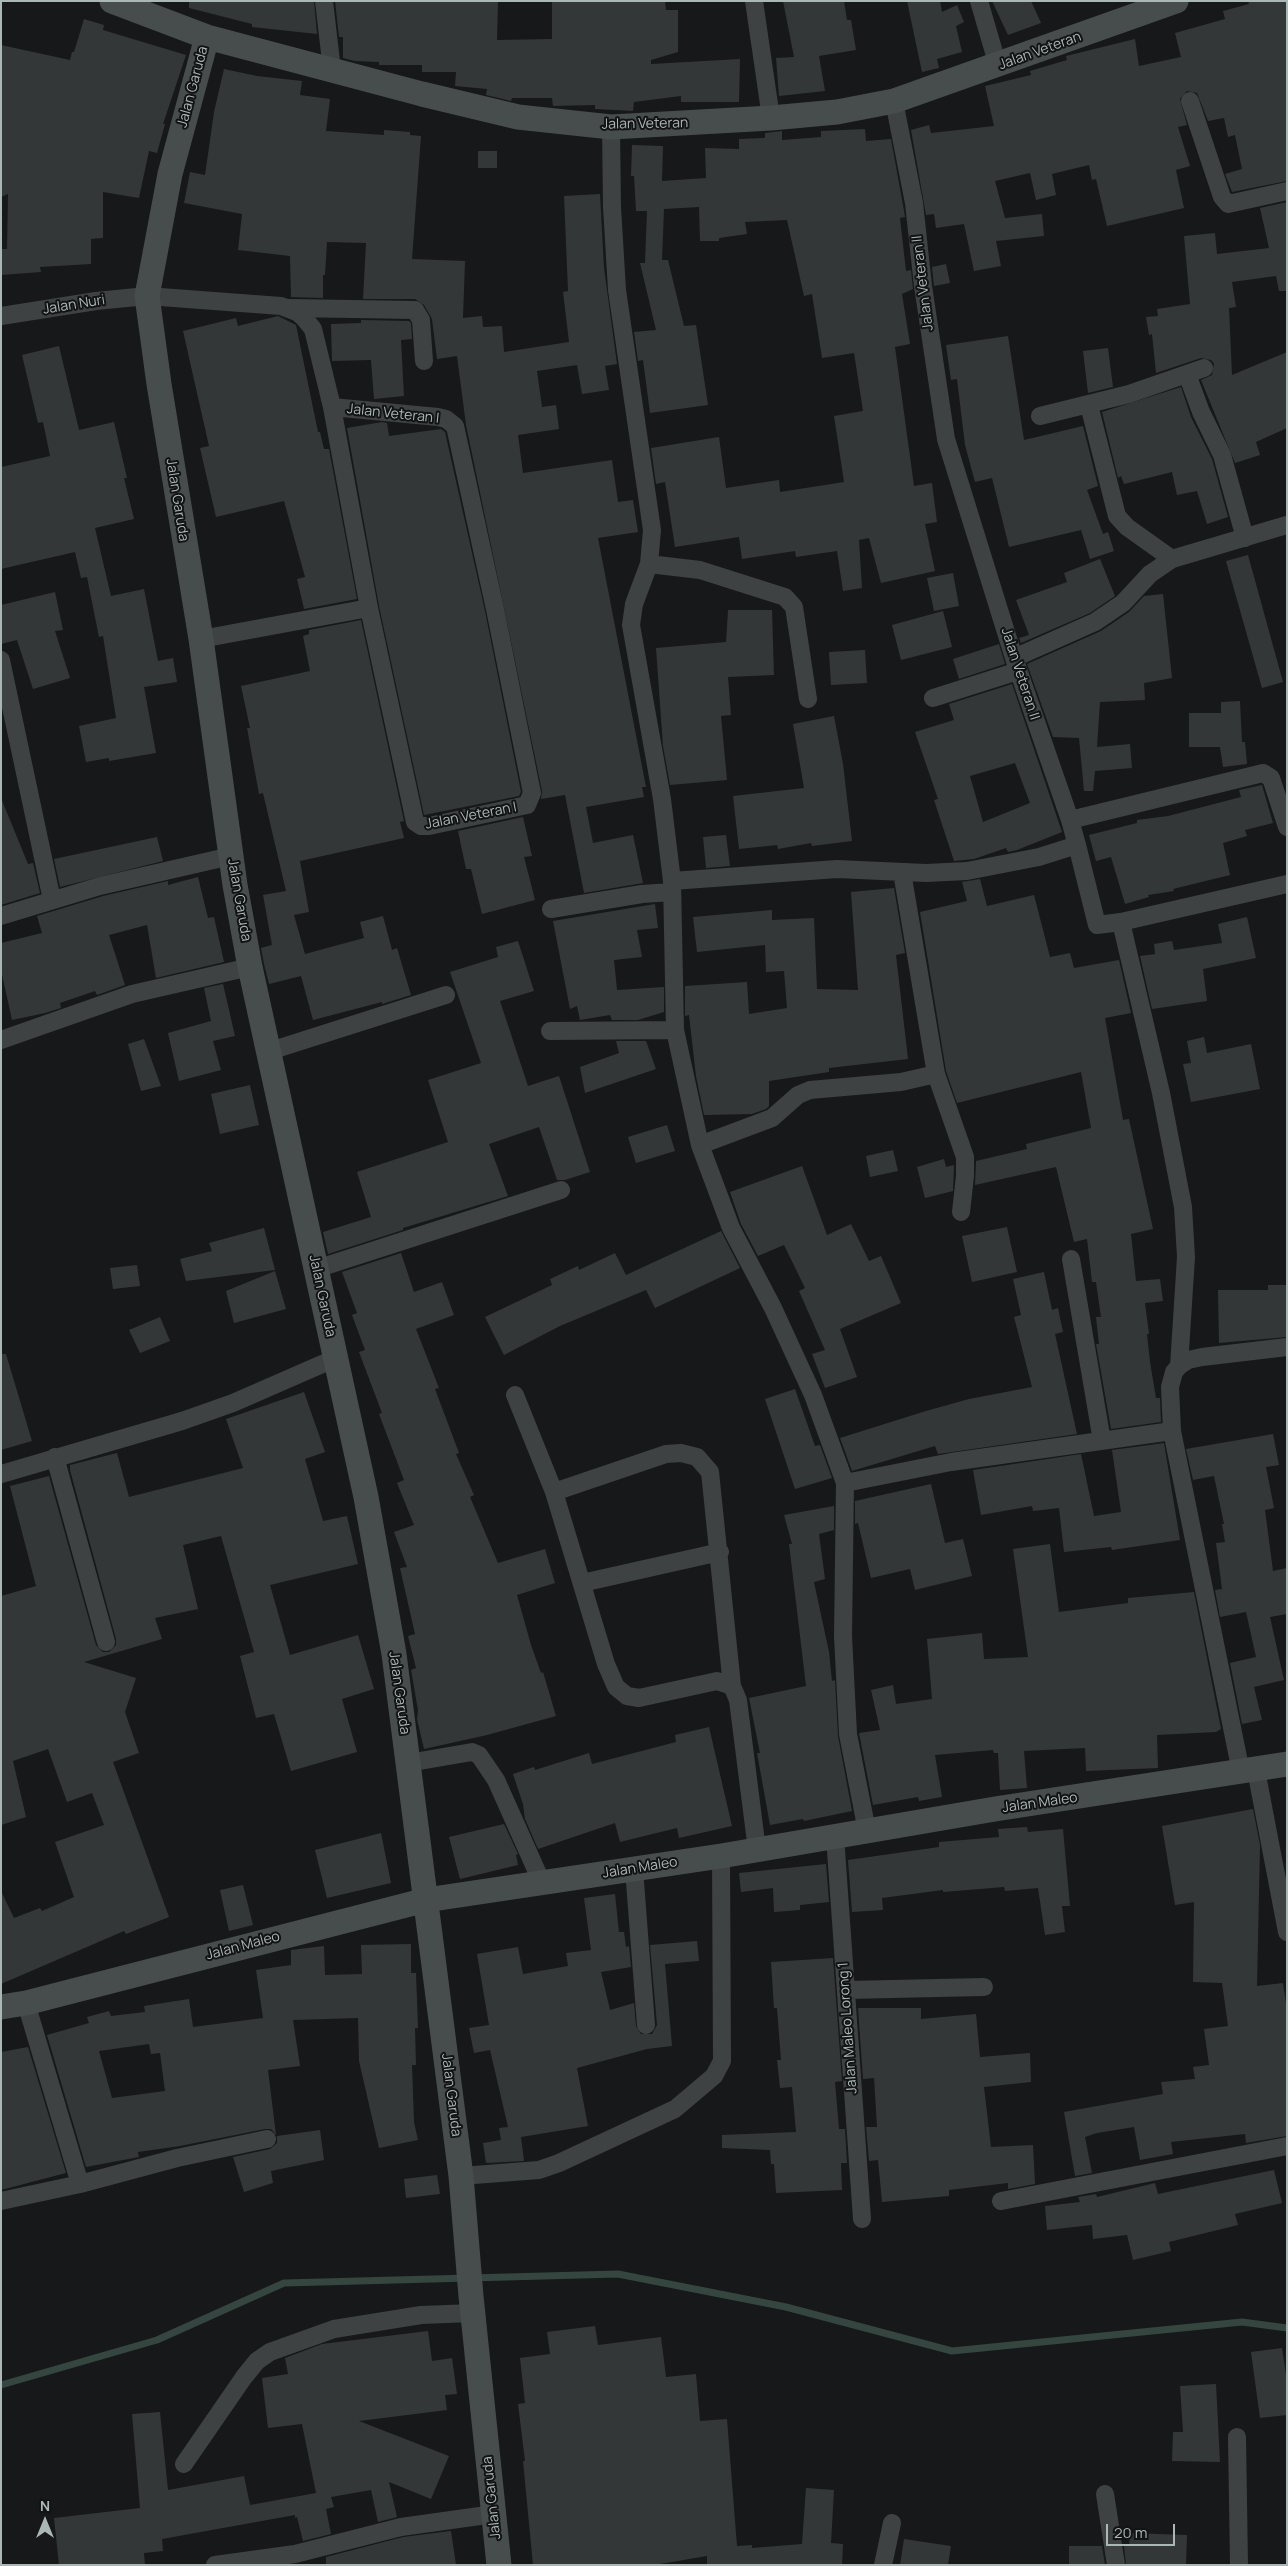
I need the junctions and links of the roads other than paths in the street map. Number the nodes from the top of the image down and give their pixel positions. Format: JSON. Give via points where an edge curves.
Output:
{"nodes":[{"id":1,"x":112,"y":1,"type":"edge"},
{"id":2,"x":324,"y":1,"type":"edge"},
{"id":3,"x":754,"y":1,"type":"edge"},
{"id":4,"x":979,"y":1,"type":"edge"},
{"id":5,"x":1176,"y":1,"type":"edge"},
{"id":6,"x":1148,"y":6,"type":"edge"},
{"id":7,"x":207,"y":37,"type":"junction"},
{"id":8,"x":998,"y":66,"type":"junction"},
{"id":9,"x":332,"y":70,"type":"junction"},
{"id":10,"x":894,"y":101,"type":"junction"},
{"id":11,"x":1190,"y":101,"type":"dead end"},
{"id":12,"x":771,"y":118,"type":"junction"},
{"id":13,"x":611,"y":127,"type":"junction"},
{"id":14,"x":1287,"y":191,"type":"edge"},
{"id":15,"x":147,"y":296,"type":"junction"},
{"id":16,"x":289,"y":308,"type":"junction"},
{"id":17,"x":1,"y":316,"type":"edge"},
{"id":18,"x":424,"y":361,"type":"dead end"},
{"id":19,"x":1204,"y":368,"type":"dead end"},
{"id":20,"x":1187,"y":374,"type":"junction"},
{"id":21,"x":1089,"y":405,"type":"junction"},
{"id":22,"x":332,"y":407,"type":"junction"},
{"id":23,"x":1040,"y":416,"type":"dead end"},
{"id":24,"x":1287,"y":525,"type":"edge"},
{"id":25,"x":1245,"y":538,"type":"junction"},
{"id":26,"x":1172,"y":559,"type":"junction"},
{"id":27,"x":649,"y":564,"type":"junction"},
{"id":28,"x":369,"y":608,"type":"junction"},
{"id":29,"x":201,"y":639,"type":"junction"},
{"id":30,"x":1,"y":660,"type":"edge"},
{"id":31,"x":1016,"y":665,"type":"junction"},
{"id":32,"x":933,"y":698,"type":"dead end"},
{"id":33,"x":808,"y":699,"type":"dead end"},
{"id":34,"x":1070,"y":820,"type":"junction"},
{"id":35,"x":1287,"y":827,"type":"edge"},
{"id":36,"x":1076,"y":845,"type":"junction"},
{"id":37,"x":231,"y":856,"type":"junction"},
{"id":38,"x":902,"y":872,"type":"junction"},
{"id":39,"x":1287,"y":884,"type":"edge"},
{"id":40,"x":672,"y":886,"type":"junction"},
{"id":41,"x":52,"y":900,"type":"junction"},
{"id":42,"x":551,"y":909,"type":"dead end"},
{"id":43,"x":1,"y":916,"type":"edge"},
{"id":44,"x":1121,"y":922,"type":"junction"},
{"id":45,"x":250,"y":967,"type":"junction"},
{"id":46,"x":446,"y":995,"type":"dead end"},
{"id":47,"x":675,"y":1030,"type":"junction"},
{"id":48,"x":550,"y":1031,"type":"dead end"},
{"id":49,"x":1,"y":1040,"type":"edge"},
{"id":50,"x":270,"y":1051,"type":"junction"},
{"id":51,"x":936,"y":1074,"type":"junction"},
{"id":52,"x":700,"y":1145,"type":"junction"},
{"id":53,"x":561,"y":1190,"type":"dead end"},
{"id":54,"x":960,"y":1212,"type":"dead end"},
{"id":55,"x":1071,"y":1258,"type":"dead end"},
{"id":56,"x":316,"y":1269,"type":"junction"},
{"id":57,"x":1287,"y":1348,"type":"edge"},
{"id":58,"x":336,"y":1358,"type":"junction"},
{"id":59,"x":1179,"y":1366,"type":"junction"},
{"id":60,"x":515,"y":1395,"type":"dead end"},
{"id":61,"x":1172,"y":1431,"type":"junction"},
{"id":62,"x":1102,"y":1441,"type":"junction"},
{"id":63,"x":55,"y":1457,"type":"junction"},
{"id":64,"x":1,"y":1474,"type":"edge"},
{"id":65,"x":845,"y":1483,"type":"junction"},
{"id":66,"x":554,"y":1492,"type":"junction"},
{"id":67,"x":720,"y":1552,"type":"junction"},
{"id":68,"x":582,"y":1583,"type":"junction"},
{"id":69,"x":106,"y":1642,"type":"dead end"},
{"id":70,"x":732,"y":1686,"type":"junction"},
{"id":71,"x":408,"y":1762,"type":"junction"},
{"id":72,"x":1287,"y":1764,"type":"edge"},
{"id":73,"x":1248,"y":1771,"type":"junction"},
{"id":74,"x":866,"y":1831,"type":"junction"},
{"id":75,"x":835,"y":1836,"type":"junction"},
{"id":76,"x":756,"y":1850,"type":"junction"},
{"id":77,"x":721,"y":1856,"type":"junction"},
{"id":78,"x":634,"y":1869,"type":"junction"},
{"id":79,"x":542,"y":1883,"type":"junction"},
{"id":80,"x":426,"y":1900,"type":"junction"},
{"id":81,"x":1287,"y":1932,"type":"edge"},
{"id":82,"x":984,"y":1987,"type":"dead end"},
{"id":83,"x":846,"y":1990,"type":"junction"},
{"id":84,"x":26,"y":2003,"type":"junction"},
{"id":85,"x":1,"y":2007,"type":"edge"},
{"id":86,"x":646,"y":2026,"type":"dead end"},
{"id":87,"x":267,"y":2139,"type":"dead end"},
{"id":88,"x":1287,"y":2146,"type":"edge"},
{"id":89,"x":461,"y":2176,"type":"junction"},
{"id":90,"x":80,"y":2184,"type":"junction"},
{"id":91,"x":1,"y":2201,"type":"edge"},
{"id":92,"x":1002,"y":2201,"type":"dead end"},
{"id":93,"x":862,"y":2219,"type":"dead end"},
{"id":94,"x":472,"y":2305,"type":"junction"},
{"id":95,"x":1237,"y":2437,"type":"dead end"},
{"id":96,"x":184,"y":2464,"type":"dead end"},
{"id":97,"x":1105,"y":2494,"type":"dead end"},
{"id":98,"x":494,"y":2514,"type":"junction"},
{"id":99,"x":892,"y":2523,"type":"dead end"},
{"id":100,"x":215,"y":2565,"type":"edge"},
{"id":101,"x":499,"y":2565,"type":"edge"},
{"id":102,"x":882,"y":2565,"type":"edge"},
{"id":103,"x":1116,"y":2565,"type":"edge"},
{"id":104,"x":1239,"y":2565,"type":"edge"}],
"edges":[{"from":1,"to":7,"type":"street","name":"Jalan Veteran"},
{"from":2,"to":9,"type":"street"},
{"from":3,"to":12,"type":"street"},
{"from":4,"to":8,"type":"street"},
{"from":5,"to":6,"type":"street","name":"Jalan Veteran"},
{"from":6,"to":8,"type":"street","name":"Jalan Veteran"},
{"from":7,"to":9,"type":"street","name":"Jalan Veteran"},
{"from":7,"to":15,"type":"street","name":"Jalan Garuda","via":[[170,174]]},
{"from":8,"to":10,"type":"street","name":"Jalan Veteran"},
{"from":9,"to":13,"type":"street","name":"Jalan Veteran","via":[[518,117]]},
{"from":10,"to":12,"type":"street","name":"Jalan Veteran","via":[[837,112]]},
{"from":10,"to":31,"type":"street","name":"Jalan Veteran II","via":[[914,203],[946,438]]},
{"from":11,"to":14,"type":"street","via":[[1222,198],[1228,204]]},
{"from":12,"to":13,"type":"street","name":"Jalan Veteran"},
{"from":13,"to":27,"type":"street","via":[[617,290],[652,530]]},
{"from":15,"to":16,"type":"street"},
{"from":15,"to":17,"type":"street","name":"Jalan Nuri"},
{"from":15,"to":29,"type":"street","name":"Jalan Garuda"},
{"from":16,"to":18,"type":"street","via":[[414,310],[421,320]]},
{"from":16,"to":22,"type":"street","name":"Jalan Veteran I","via":[[313,329]]},
{"from":19,"to":20,"type":"street"},
{"from":20,"to":21,"type":"street"},
{"from":20,"to":25,"type":"street","via":[[1200,412],[1222,456]]},
{"from":21,"to":23,"type":"street"},
{"from":21,"to":26,"type":"street","via":[[1117,516],[1127,527]]},
{"from":22,"to":28,"type":"street","name":"Jalan Veteran I"},
{"from":22,"to":28,"type":"street","name":"Jalan Veteran I","via":[[438,417],[455,426],[532,793],[527,805],[429,826],[415,822]]},
{"from":24,"to":25,"type":"street"},
{"from":25,"to":26,"type":"street"},
{"from":26,"to":31,"type":"street","via":[[1150,574],[1123,603]]},
{"from":27,"to":33,"type":"street","via":[[700,570],[785,597],[794,606]]},
{"from":27,"to":40,"type":"street","via":[[634,604],[631,625],[662,799]]},
{"from":28,"to":29,"type":"street"},
{"from":29,"to":37,"type":"street","name":"Jalan Garuda"},
{"from":30,"to":41,"type":"street"},
{"from":31,"to":32,"type":"street"},
{"from":31,"to":34,"type":"street","name":"Jalan Veteran II"},
{"from":34,"to":35,"type":"street","via":[[1264,773],[1271,778]]},
{"from":34,"to":36,"type":"street","name":"Jalan Veteran II"},
{"from":36,"to":38,"type":"street","via":[[1039,857],[967,871]]},
{"from":36,"to":44,"type":"street","name":"Jalan Veteran II","via":[[1097,925]]},
{"from":37,"to":41,"type":"street"},
{"from":37,"to":45,"type":"street","name":"Jalan Garuda"},
{"from":38,"to":40,"type":"street","via":[[837,869]]},
{"from":38,"to":51,"type":"street"},
{"from":39,"to":44,"type":"street"},
{"from":40,"to":42,"type":"street"},
{"from":40,"to":47,"type":"street"},
{"from":41,"to":43,"type":"street"},
{"from":44,"to":59,"type":"street","via":[[1161,1093],[1183,1207],[1185,1283]]},
{"from":45,"to":49,"type":"street","via":[[132,994]]},
{"from":45,"to":50,"type":"street","name":"Jalan Garuda"},
{"from":46,"to":50,"type":"street"},
{"from":47,"to":48,"type":"street"},
{"from":47,"to":52,"type":"street"},
{"from":50,"to":56,"type":"street","name":"Jalan Garuda"},
{"from":51,"to":52,"type":"street","via":[[901,1082],[810,1090],[798,1095],[772,1118]]},
{"from":51,"to":54,"type":"street","via":[[965,1157],[966,1176]]},
{"from":52,"to":65,"type":"street","via":[[731,1228],[813,1395]]},
{"from":53,"to":56,"type":"street"},
{"from":55,"to":62,"type":"street"},
{"from":56,"to":58,"type":"street","name":"Jalan Garuda"},
{"from":57,"to":59,"type":"street","via":[[1202,1357]]},
{"from":58,"to":63,"type":"street","via":[[233,1403],[182,1421]]},
{"from":58,"to":71,"type":"street","name":"Jalan Garuda","via":[[366,1497],[394,1654]]},
{"from":59,"to":61,"type":"street","via":[[1170,1387]]},
{"from":60,"to":66,"type":"street"},
{"from":61,"to":62,"type":"street"},
{"from":61,"to":73,"type":"street"},
{"from":62,"to":65,"type":"street","via":[[951,1462]]},
{"from":63,"to":64,"type":"street"},
{"from":63,"to":69,"type":"street"},
{"from":65,"to":74,"type":"street","via":[[843,1636],[848,1734]]},
{"from":66,"to":67,"type":"street","via":[[666,1454],[697,1457],[710,1472]]},
{"from":66,"to":68,"type":"street"},
{"from":67,"to":68,"type":"street"},
{"from":67,"to":70,"type":"street"},
{"from":68,"to":70,"type":"street","via":[[606,1664],[616,1687],[627,1696],[653,1696],[718,1681]]},
{"from":70,"to":76,"type":"street","via":[[738,1700]]},
{"from":71,"to":79,"type":"street","via":[[472,1752],[479,1755],[496,1780]]},
{"from":71,"to":80,"type":"street","name":"Jalan Garuda"},
{"from":72,"to":73,"type":"street","name":"Jalan Maleo"},
{"from":73,"to":74,"type":"street","name":"Jalan Maleo"},
{"from":73,"to":81,"type":"street"},
{"from":74,"to":75,"type":"street","name":"Jalan Maleo"},
{"from":75,"to":76,"type":"street","name":"Jalan Maleo"},
{"from":75,"to":83,"type":"street","name":"Jalan Maleo Lorong 1"},
{"from":76,"to":77,"type":"street","name":"Jalan Maleo"},
{"from":77,"to":78,"type":"street","name":"Jalan Maleo"},
{"from":77,"to":89,"type":"street","via":[[722,2061],[714,2076],[675,2110],[559,2163],[539,2170]]},
{"from":78,"to":79,"type":"street","name":"Jalan Maleo"},
{"from":78,"to":86,"type":"street"},
{"from":79,"to":80,"type":"street","name":"Jalan Maleo"},
{"from":80,"to":84,"type":"street","name":"Jalan Maleo"},
{"from":80,"to":89,"type":"street","name":"Jalan Garuda"},
{"from":82,"to":83,"type":"street"},
{"from":83,"to":93,"type":"street","name":"Jalan Maleo Lorong 1"},
{"from":84,"to":85,"type":"street","name":"Jalan Maleo"},
{"from":84,"to":90,"type":"street"},
{"from":87,"to":90,"type":"street","via":[[177,2158]]},
{"from":88,"to":92,"type":"street"},
{"from":89,"to":94,"type":"street","name":"Jalan Garuda"},
{"from":90,"to":91,"type":"street"},
{"from":94,"to":96,"type":"street","via":[[334,2329],[270,2352],[257,2361],[244,2377]]},
{"from":94,"to":98,"type":"street","name":"Jalan Garuda"},
{"from":95,"to":104,"type":"street"},
{"from":97,"to":103,"type":"street"},
{"from":98,"to":100,"type":"street","via":[[400,2527],[296,2554]]},
{"from":98,"to":101,"type":"street","name":"Jalan Garuda"},
{"from":99,"to":102,"type":"street"}]}
